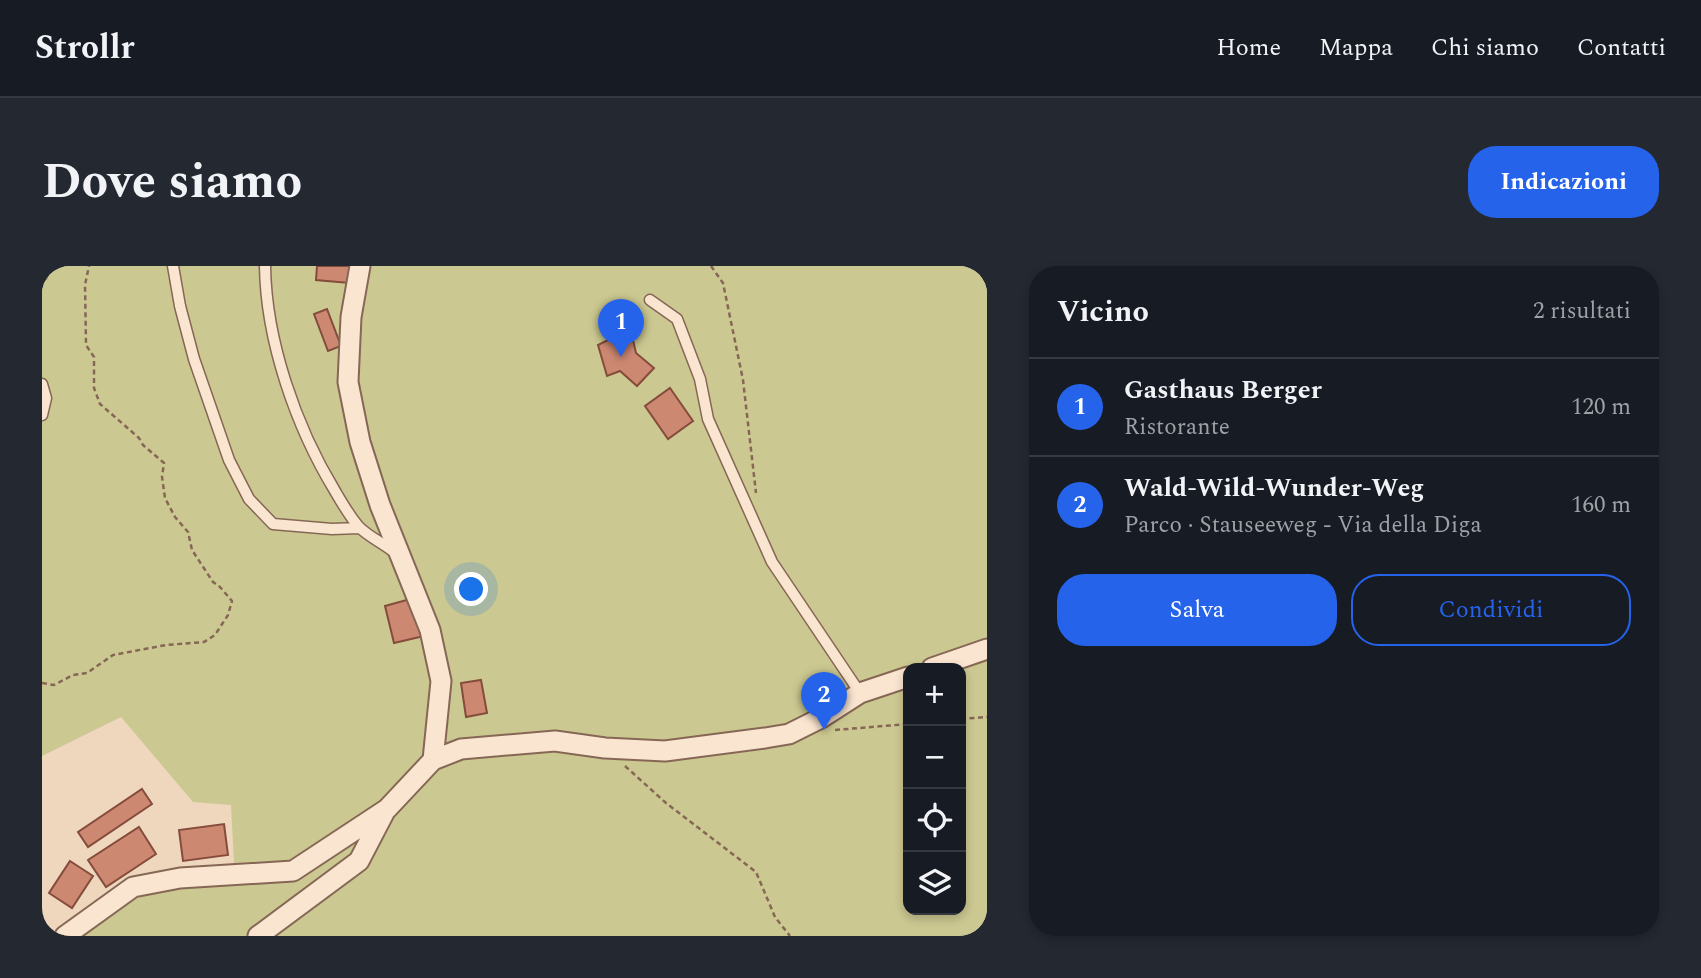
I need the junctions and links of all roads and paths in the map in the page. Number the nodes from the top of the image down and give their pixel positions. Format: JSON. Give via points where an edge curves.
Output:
{"nodes":[{"id":1,"x":44,"y":266,"type":"edge"},
{"id":2,"x":89,"y":266,"type":"edge"},
{"id":3,"x":173,"y":266,"type":"edge"},
{"id":4,"x":265,"y":266,"type":"edge"},
{"id":5,"x":360,"y":266,"type":"edge"},
{"id":6,"x":711,"y":266,"type":"edge"},
{"id":7,"x":42,"y":275,"type":"edge"},
{"id":8,"x":650,"y":300,"type":"dead end"},
{"id":9,"x":42,"y":384,"type":"edge"},
{"id":10,"x":42,"y":415,"type":"edge"},
{"id":11,"x":756,"y":498,"type":"dead end"},
{"id":12,"x":360,"y":528,"type":"junction"},
{"id":13,"x":404,"y":561,"type":"junction"},
{"id":14,"x":987,"y":649,"type":"edge"},
{"id":15,"x":946,"y":663,"type":"edge"},
{"id":16,"x":903,"y":679,"type":"edge"},
{"id":17,"x":42,"y":683,"type":"edge"},
{"id":18,"x":860,"y":693,"type":"junction"},
{"id":19,"x":987,"y":717,"type":"edge"},
{"id":20,"x":966,"y":719,"type":"edge"},
{"id":21,"x":903,"y":724,"type":"edge"},
{"id":22,"x":829,"y":730,"type":"dead end"},
{"id":23,"x":433,"y":760,"type":"junction"},
{"id":24,"x":625,"y":766,"type":"dead end"},
{"id":25,"x":387,"y":809,"type":"junction"},
{"id":26,"x":65,"y":936,"type":"edge"},
{"id":27,"x":258,"y":936,"type":"edge"},
{"id":28,"x":790,"y":936,"type":"edge"}],
"edges":[{"from":1,"to":7,"type":"lane"},
{"from":2,"to":17,"type":"path","via":[[86,345],[94,357],[94,388],[100,404],[164,463],[165,498],[188,532],[192,550],[232,601],[215,635],[204,642],[113,655],[87,673],[54,685]]},
{"from":3,"to":12,"type":"lane","via":[[194,359],[229,460],[249,499],[272,524]]},
{"from":4,"to":12,"type":"lane","via":[[273,338],[294,405],[319,465]]},
{"from":5,"to":13,"type":"street","via":[[351,317],[348,382],[360,442]]},
{"from":6,"to":11,"type":"path","via":[[723,284],[743,380]]},
{"from":8,"to":18,"type":"lane","via":[[677,319],[708,418],[772,562]]},
{"from":9,"to":10,"type":"lane","via":[[46,398]]},
{"from":12,"to":13,"type":"lane"},
{"from":13,"to":23,"type":"street","via":[[430,630],[441,681]]},
{"from":14,"to":15,"type":"street"},
{"from":16,"to":18,"type":"street"},
{"from":18,"to":23,"type":"street","via":[[789,734],[765,738],[665,751],[555,741],[505,744],[461,749]]},
{"from":19,"to":20,"type":"path"},
{"from":21,"to":22,"type":"path"},
{"from":23,"to":25,"type":"street"},
{"from":24,"to":28,"type":"path","via":[[756,872],[775,917]]},
{"from":25,"to":26,"type":"street","via":[[293,872],[180,878],[133,887]]},
{"from":25,"to":27,"type":"street","via":[[359,861]]}]}
